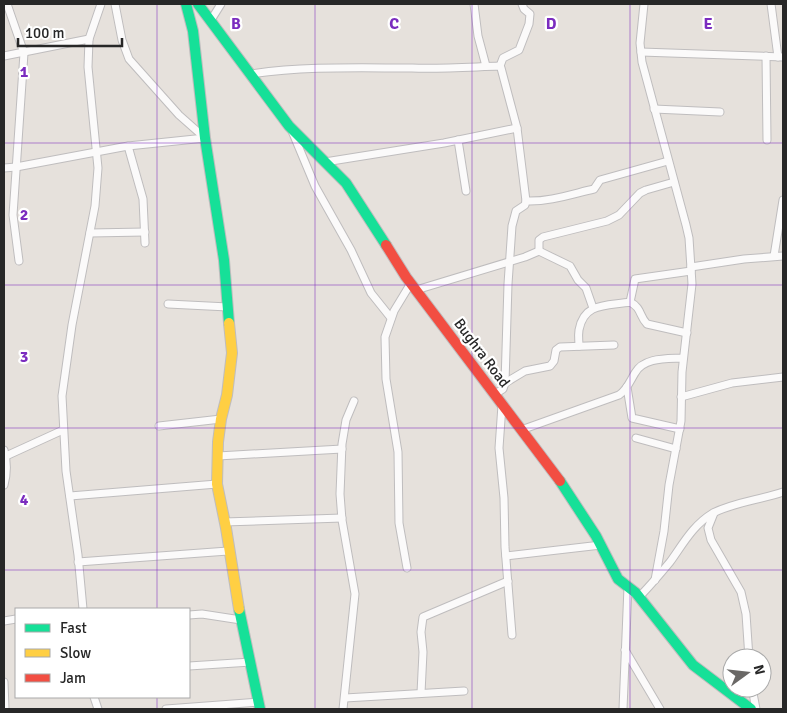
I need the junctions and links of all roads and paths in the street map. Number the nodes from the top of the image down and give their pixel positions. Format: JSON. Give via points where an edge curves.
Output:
{"nodes":[{"id":1,"x":6,"y":4,"type":"edge"},
{"id":2,"x":101,"y":4,"type":"edge"},
{"id":3,"x":115,"y":4,"type":"edge"},
{"id":4,"x":186,"y":4,"type":"edge"},
{"id":5,"x":198,"y":4,"type":"edge"},
{"id":6,"x":221,"y":4,"type":"edge"},
{"id":7,"x":474,"y":4,"type":"edge"},
{"id":8,"x":522,"y":4,"type":"edge"},
{"id":9,"x":644,"y":4,"type":"edge"},
{"id":10,"x":772,"y":4,"type":"edge"},
{"id":11,"x":211,"y":20,"type":"junction"},
{"id":12,"x":88,"y":39,"type":"junction"},
{"id":13,"x":24,"y":52,"type":"junction"},
{"id":14,"x":641,"y":52,"type":"junction"},
{"id":15,"x":4,"y":56,"type":"edge"},
{"id":16,"x":766,"y":56,"type":"junction"},
{"id":17,"x":781,"y":57,"type":"edge"},
{"id":18,"x":486,"y":66,"type":"junction"},
{"id":19,"x":500,"y":66,"type":"junction"},
{"id":20,"x":251,"y":74,"type":"junction"},
{"id":21,"x":654,"y":109,"type":"junction"},
{"id":22,"x":720,"y":112,"type":"dead end"},
{"id":23,"x":290,"y":126,"type":"junction"},
{"id":24,"x":517,"y":128,"type":"junction"},
{"id":25,"x":205,"y":138,"type":"junction"},
{"id":26,"x":458,"y":140,"type":"junction"},
{"id":27,"x":767,"y":140,"type":"dead end"},
{"id":28,"x":128,"y":146,"type":"junction"},
{"id":29,"x":96,"y":153,"type":"junction"},
{"id":30,"x":668,"y":161,"type":"junction"},
{"id":31,"x":325,"y":162,"type":"junction"},
{"id":32,"x":16,"y":167,"type":"junction"},
{"id":33,"x":4,"y":168,"type":"edge"},
{"id":34,"x":674,"y":182,"type":"junction"},
{"id":35,"x":466,"y":191,"type":"dead end"},
{"id":36,"x":783,"y":200,"type":"edge"},
{"id":37,"x":526,"y":201,"type":"junction"},
{"id":38,"x":145,"y":232,"type":"junction"},
{"id":39,"x":90,"y":233,"type":"junction"},
{"id":40,"x":145,"y":242,"type":"dead end"},
{"id":41,"x":539,"y":251,"type":"junction"},
{"id":42,"x":774,"y":256,"type":"junction"},
{"id":43,"x":783,"y":256,"type":"edge"},
{"id":44,"x":19,"y":261,"type":"dead end"},
{"id":45,"x":510,"y":262,"type":"junction"},
{"id":46,"x":691,"y":269,"type":"junction"},
{"id":47,"x":414,"y":287,"type":"junction"},
{"id":48,"x":630,"y":302,"type":"junction"},
{"id":49,"x":168,"y":304,"type":"dead end"},
{"id":50,"x":228,"y":307,"type":"junction"},
{"id":51,"x":593,"y":308,"type":"junction"},
{"id":52,"x":391,"y":318,"type":"junction"},
{"id":53,"x":687,"y":333,"type":"junction"},
{"id":54,"x":614,"y":345,"type":"dead end"},
{"id":55,"x":579,"y":346,"type":"junction"},
{"id":56,"x":683,"y":358,"type":"junction"},
{"id":57,"x":783,"y":376,"type":"edge"},
{"id":58,"x":505,"y":383,"type":"junction"},
{"id":59,"x":627,"y":387,"type":"junction"},
{"id":60,"x":495,"y":394,"type":"junction"},
{"id":61,"x":680,"y":397,"type":"junction"},
{"id":62,"x":354,"y":402,"type":"dead end"},
{"id":63,"x":502,"y":405,"type":"junction"},
{"id":64,"x":221,"y":419,"type":"junction"},
{"id":65,"x":159,"y":426,"type":"dead end"},
{"id":66,"x":680,"y":429,"type":"junction"},
{"id":67,"x":63,"y":430,"type":"junction"},
{"id":68,"x":522,"y":430,"type":"junction"},
{"id":69,"x":636,"y":438,"type":"dead end"},
{"id":70,"x":342,"y":449,"type":"junction"},
{"id":71,"x":676,"y":449,"type":"junction"},
{"id":72,"x":5,"y":453,"type":"edge"},
{"id":73,"x":218,"y":456,"type":"junction"},
{"id":74,"x":217,"y":484,"type":"junction"},
{"id":75,"x":4,"y":485,"type":"edge"},
{"id":76,"x":783,"y":492,"type":"edge"},
{"id":77,"x":70,"y":496,"type":"junction"},
{"id":78,"x":714,"y":513,"type":"junction"},
{"id":79,"x":342,"y":518,"type":"junction"},
{"id":80,"x":224,"y":522,"type":"junction"},
{"id":81,"x":601,"y":545,"type":"junction"},
{"id":82,"x":228,"y":551,"type":"junction"},
{"id":83,"x":506,"y":556,"type":"junction"},
{"id":84,"x":78,"y":562,"type":"junction"},
{"id":85,"x":407,"y":568,"type":"dead end"},
{"id":86,"x":655,"y":580,"type":"junction"},
{"id":87,"x":508,"y":581,"type":"junction"},
{"id":88,"x":628,"y":586,"type":"junction"},
{"id":89,"x":639,"y":597,"type":"junction"},
{"id":90,"x":83,"y":608,"type":"edge"},
{"id":91,"x":190,"y":615,"type":"edge"},
{"id":92,"x":241,"y":620,"type":"junction"},
{"id":93,"x":512,"y":635,"type":"dead end"},
{"id":94,"x":748,"y":648,"type":"edge"},
{"id":95,"x":625,"y":649,"type":"junction"},
{"id":96,"x":251,"y":662,"type":"junction"},
{"id":97,"x":190,"y":666,"type":"edge"},
{"id":98,"x":4,"y":682,"type":"edge"},
{"id":99,"x":464,"y":691,"type":"dead end"},
{"id":100,"x":422,"y":693,"type":"junction"},
{"id":101,"x":4,"y":694,"type":"edge"},
{"id":102,"x":345,"y":698,"type":"junction"},
{"id":103,"x":260,"y":706,"type":"edge"},
{"id":104,"x":5,"y":709,"type":"edge"},
{"id":105,"x":166,"y":709,"type":"edge"},
{"id":106,"x":343,"y":709,"type":"edge"},
{"id":107,"x":623,"y":709,"type":"edge"},
{"id":108,"x":660,"y":709,"type":"edge"},
{"id":109,"x":750,"y":709,"type":"edge"}],
"edges":[{"from":1,"to":13,"type":"street"},
{"from":2,"to":12,"type":"street"},
{"from":3,"to":25,"type":"street","via":[[129,59],[179,115]]},
{"from":4,"to":25,"type":"street","via":[[193,32]]},
{"from":5,"to":11,"type":"street","name":"Bughra Road"},
{"from":6,"to":11,"type":"street"},
{"from":7,"to":18,"type":"street"},
{"from":8,"to":19,"type":"street","via":[[530,14],[529,24],[519,50],[504,58]]},
{"from":9,"to":14,"type":"street"},
{"from":10,"to":17,"type":"street"},
{"from":11,"to":20,"type":"street","name":"Bughra Road"},
{"from":12,"to":13,"type":"street"},
{"from":12,"to":29,"type":"street"},
{"from":13,"to":15,"type":"street"},
{"from":13,"to":32,"type":"street"},
{"from":14,"to":16,"type":"street"},
{"from":14,"to":21,"type":"street"},
{"from":16,"to":17,"type":"street"},
{"from":16,"to":27,"type":"street"},
{"from":18,"to":19,"type":"street"},
{"from":18,"to":20,"type":"street","via":[[276,70]]},
{"from":19,"to":24,"type":"street"},
{"from":20,"to":23,"type":"street","name":"Bughra Road"},
{"from":21,"to":22,"type":"street"},
{"from":21,"to":30,"type":"street"},
{"from":23,"to":31,"type":"street","name":"Bughra Road"},
{"from":23,"to":52,"type":"street","via":[[315,186],[372,293]]},
{"from":24,"to":26,"type":"street"},
{"from":24,"to":37,"type":"street"},
{"from":25,"to":28,"type":"street"},
{"from":25,"to":50,"type":"street"},
{"from":26,"to":31,"type":"street"},
{"from":26,"to":35,"type":"street"},
{"from":28,"to":29,"type":"street"},
{"from":28,"to":38,"type":"street","via":[[143,199]]},
{"from":29,"to":32,"type":"street"},
{"from":29,"to":39,"type":"street","via":[[98,168]]},
{"from":30,"to":34,"type":"street"},
{"from":30,"to":37,"type":"street","via":[[600,180],[594,189]]},
{"from":31,"to":47,"type":"street","name":"Bughra Road","via":[[346,183]]},
{"from":32,"to":33,"type":"street"},
{"from":32,"to":44,"type":"street","via":[[13,215]]},
{"from":34,"to":41,"type":"street","via":[[640,193],[607,221],[543,236],[539,240]]},
{"from":34,"to":46,"type":"street","via":[[689,238]]},
{"from":36,"to":42,"type":"street"},
{"from":37,"to":45,"type":"street","via":[[514,214]]},
{"from":38,"to":39,"type":"street"},
{"from":38,"to":40,"type":"street"},
{"from":39,"to":67,"type":"street","via":[[62,396]]},
{"from":41,"to":45,"type":"street"},
{"from":41,"to":51,"type":"street","via":[[570,266],[586,288]]},
{"from":42,"to":43,"type":"street"},
{"from":42,"to":46,"type":"street"},
{"from":45,"to":47,"type":"street"},
{"from":45,"to":58,"type":"street"},
{"from":46,"to":48,"type":"street","via":[[635,279]]},
{"from":46,"to":53,"type":"street"},
{"from":47,"to":52,"type":"street"},
{"from":47,"to":60,"type":"street","name":"Bughra Road"},
{"from":48,"to":51,"type":"street"},
{"from":48,"to":53,"type":"street","via":[[639,309],[647,324]]},
{"from":49,"to":50,"type":"street"},
{"from":50,"to":64,"type":"street","via":[[232,353],[228,395]]},
{"from":51,"to":55,"type":"street","via":[[586,313],[580,329]]},
{"from":52,"to":85,"type":"street","via":[[385,337],[385,366],[398,452],[399,522]]},
{"from":53,"to":56,"type":"street"},
{"from":54,"to":55,"type":"street"},
{"from":55,"to":58,"type":"street","via":[[560,347],[550,366],[524,371]]},
{"from":56,"to":59,"type":"street","via":[[644,363]]},
{"from":56,"to":61,"type":"street"},
{"from":57,"to":61,"type":"street","via":[[732,383]]},
{"from":58,"to":60,"type":"street"},
{"from":59,"to":66,"type":"street","via":[[632,418]]},
{"from":59,"to":68,"type":"street","via":[[614,398]]},
{"from":60,"to":63,"type":"street","name":"Bughra Road"},
{"from":61,"to":66,"type":"street"},
{"from":62,"to":70,"type":"street","via":[[346,420]]},
{"from":63,"to":68,"type":"street","name":"Bughra Road"},
{"from":63,"to":83,"type":"street","via":[[499,448]]},
{"from":64,"to":65,"type":"street"},
{"from":64,"to":73,"type":"street"},
{"from":66,"to":71,"type":"street"},
{"from":67,"to":72,"type":"street"},
{"from":67,"to":77,"type":"street"},
{"from":68,"to":81,"type":"street","name":"Bughra Road","via":[[569,493]]},
{"from":69,"to":71,"type":"street"},
{"from":70,"to":73,"type":"street"},
{"from":70,"to":79,"type":"street"},
{"from":71,"to":86,"type":"street"},
{"from":72,"to":75,"type":"street"},
{"from":73,"to":74,"type":"street"},
{"from":74,"to":77,"type":"street"},
{"from":74,"to":80,"type":"street"},
{"from":76,"to":78,"type":"street"},
{"from":77,"to":84,"type":"street"},
{"from":78,"to":86,"type":"street","via":[[688,535]]},
{"from":78,"to":94,"type":"street","via":[[708,528],[711,540],[741,592]]},
{"from":79,"to":80,"type":"street"},
{"from":79,"to":102,"type":"street","via":[[355,594]]},
{"from":80,"to":82,"type":"street"},
{"from":81,"to":83,"type":"street"},
{"from":81,"to":88,"type":"street","name":"Bughra Road","via":[[615,574]]},
{"from":82,"to":84,"type":"street"},
{"from":82,"to":92,"type":"street"},
{"from":83,"to":87,"type":"street"},
{"from":84,"to":90,"type":"street"},
{"from":86,"to":89,"type":"street"},
{"from":87,"to":93,"type":"street"},
{"from":87,"to":100,"type":"street","via":[[422,617]]},
{"from":88,"to":89,"type":"street","name":"Bughra Road"},
{"from":88,"to":95,"type":"street"},
{"from":89,"to":109,"type":"street","name":"Bughra Road","via":[[693,665]]},
{"from":91,"to":92,"type":"street"},
{"from":92,"to":96,"type":"street"},
{"from":95,"to":107,"type":"street"},
{"from":95,"to":108,"type":"street"},
{"from":96,"to":97,"type":"street"},
{"from":96,"to":103,"type":"street"},
{"from":98,"to":101,"type":"street"},
{"from":99,"to":100,"type":"street"},
{"from":100,"to":102,"type":"street"},
{"from":101,"to":104,"type":"street"},
{"from":102,"to":106,"type":"street"},
{"from":103,"to":105,"type":"street"}]}
